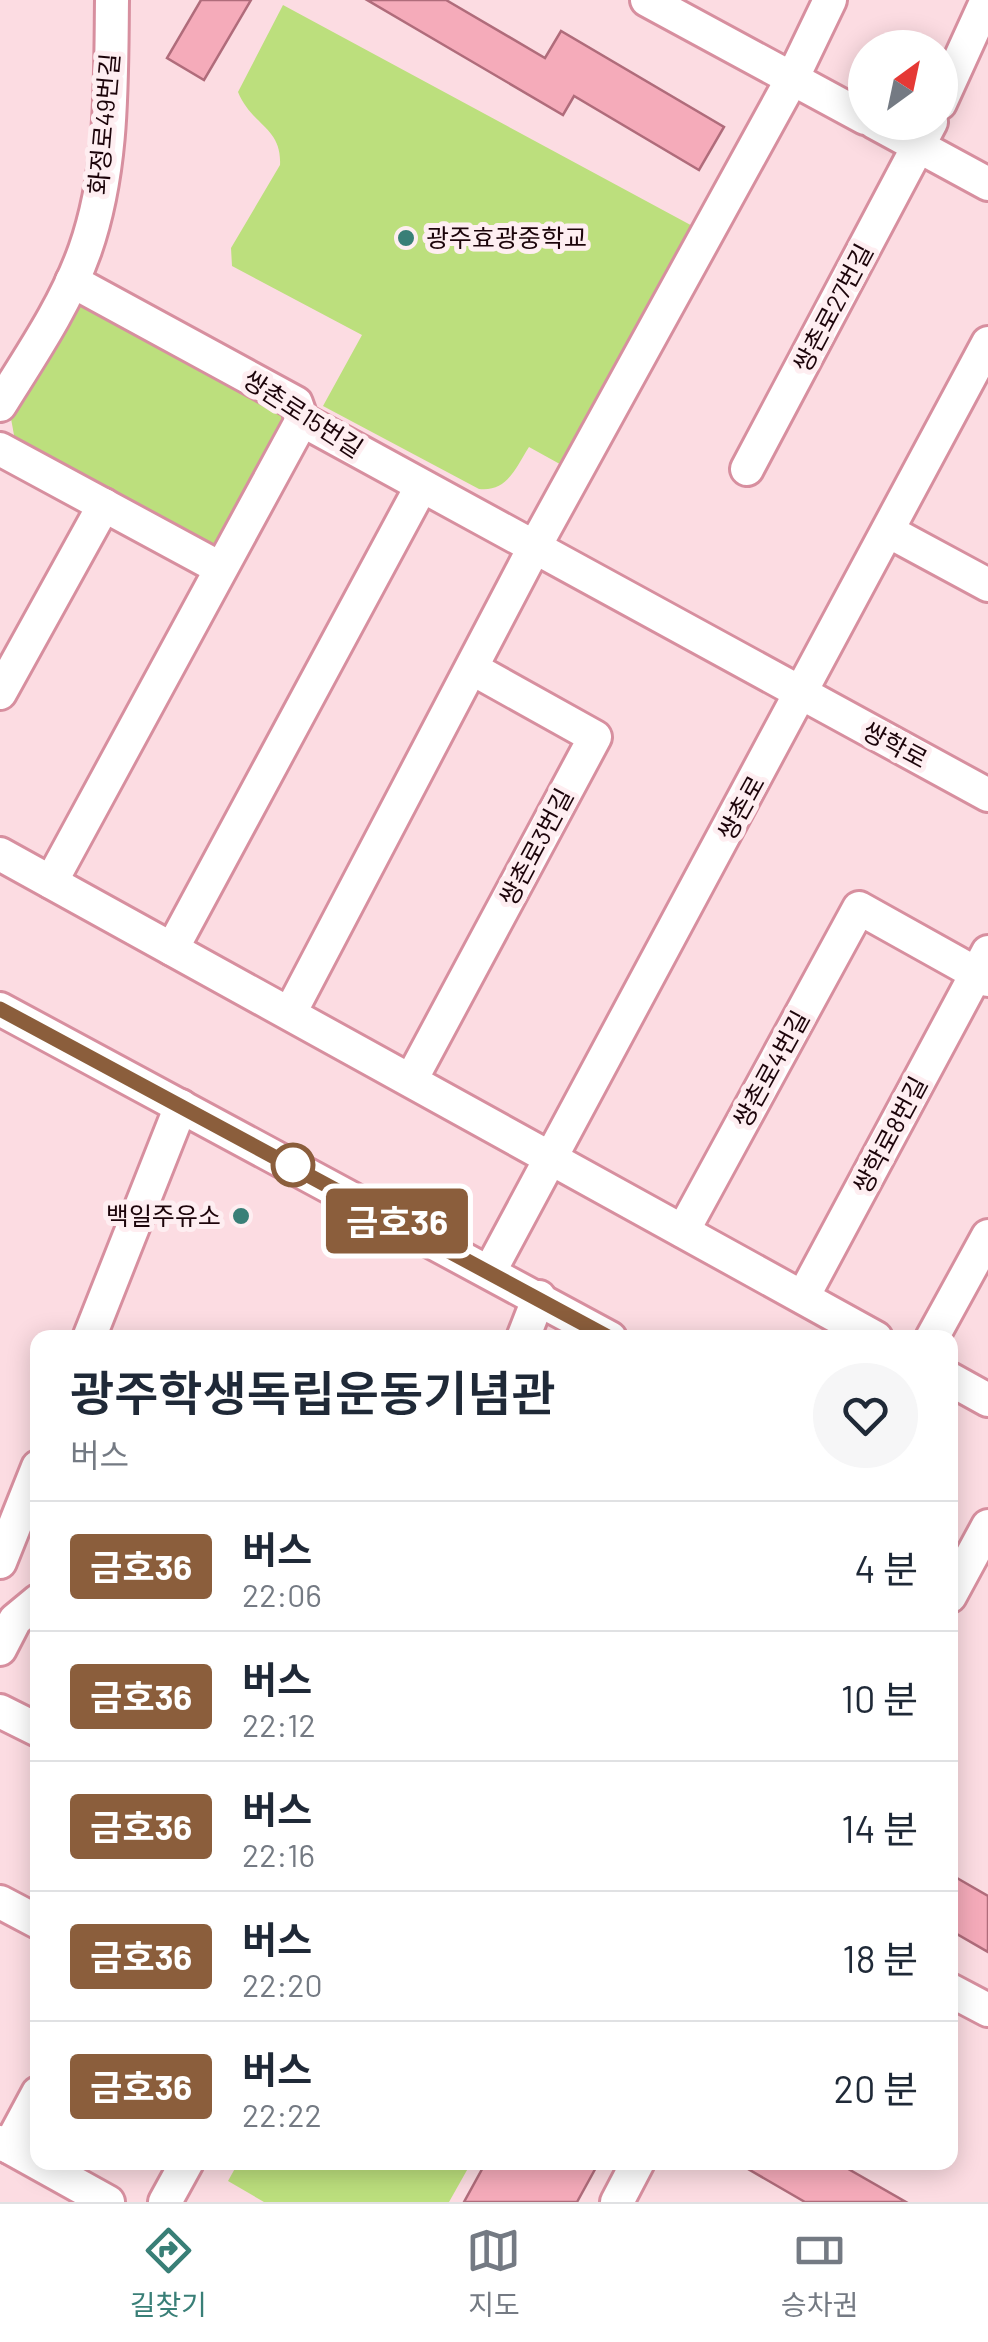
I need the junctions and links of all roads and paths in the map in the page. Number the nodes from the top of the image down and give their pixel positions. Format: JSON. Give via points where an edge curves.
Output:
{"nodes":[{"id":1,"x":112,"y":0,"type":"edge"},
{"id":2,"x":647,"y":0,"type":"edge"},
{"id":3,"x":830,"y":0,"type":"edge"},
{"id":4,"x":987,"y":0,"type":"edge"},
{"id":5,"x":688,"y":10,"type":"edge"},
{"id":6,"x":958,"y":63,"type":"edge"},
{"id":7,"x":792,"y":78,"type":"junction"},
{"id":8,"x":848,"y":109,"type":"edge"},
{"id":9,"x":922,"y":140,"type":"edge"},
{"id":10,"x":931,"y":140,"type":"edge"},
{"id":11,"x":988,"y":184,"type":"edge"},
{"id":12,"x":72,"y":282,"type":"junction"},
{"id":13,"x":988,"y":343,"type":"edge"},
{"id":14,"x":0,"y":405,"type":"edge"},
{"id":15,"x":302,"y":420,"type":"junction"},
{"id":16,"x":0,"y":448,"type":"edge"},
{"id":17,"x":747,"y":469,"type":"dead end"},
{"id":18,"x":420,"y":486,"type":"junction"},
{"id":19,"x":104,"y":505,"type":"junction"},
{"id":20,"x":888,"y":531,"type":"junction"},
{"id":21,"x":534,"y":548,"type":"junction"},
{"id":22,"x":220,"y":568,"type":"junction"},
{"id":23,"x":988,"y":585,"type":"edge"},
{"id":24,"x":473,"y":670,"type":"junction"},
{"id":25,"x":0,"y":694,"type":"edge"},
{"id":26,"x":803,"y":695,"type":"junction"},
{"id":27,"x":988,"y":795,"type":"edge"},
{"id":28,"x":0,"y":854,"type":"edge"},
{"id":29,"x":51,"y":882,"type":"junction"},
{"id":30,"x":860,"y":908,"type":"joint"},
{"id":31,"x":172,"y":949,"type":"junction"},
{"id":32,"x":984,"y":968,"type":"edge"},
{"id":33,"x":0,"y":1009,"type":"edge"},
{"id":34,"x":290,"y":1013,"type":"junction"},
{"id":35,"x":411,"y":1080,"type":"junction"},
{"id":36,"x":181,"y":1106,"type":"junction"},
{"id":37,"x":550,"y":1157,"type":"junction"},
{"id":38,"x":683,"y":1230,"type":"junction"},
{"id":39,"x":988,"y":1236,"type":"edge"},
{"id":40,"x":490,"y":1271,"type":"junction"},
{"id":41,"x":538,"y":1297,"type":"junction"},
{"id":42,"x":803,"y":1297,"type":"junction"},
{"id":43,"x":92,"y":1330,"type":"edge"},
{"id":44,"x":527,"y":1330,"type":"edge"},
{"id":45,"x":596,"y":1330,"type":"edge"},
{"id":46,"x":862,"y":1330,"type":"edge"},
{"id":47,"x":936,"y":1330,"type":"edge"},
{"id":48,"x":958,"y":1383,"type":"edge"},
{"id":49,"x":988,"y":1400,"type":"edge"},
{"id":50,"x":30,"y":1487,"type":"edge"},
{"id":51,"x":976,"y":1535,"type":"edge"},
{"id":52,"x":0,"y":1562,"type":"edge"},
{"id":53,"x":958,"y":1577,"type":"edge"},
{"id":54,"x":0,"y":1711,"type":"edge"},
{"id":55,"x":30,"y":1726,"type":"edge"},
{"id":56,"x":0,"y":1902,"type":"edge"},
{"id":57,"x":30,"y":1918,"type":"edge"},
{"id":58,"x":958,"y":1994,"type":"edge"},
{"id":59,"x":988,"y":2010,"type":"edge"},
{"id":60,"x":30,"y":2105,"type":"edge"},
{"id":61,"x":4,"y":2144,"type":"edge"},
{"id":62,"x":30,"y":2158,"type":"edge"},
{"id":63,"x":51,"y":2170,"type":"edge"},
{"id":64,"x":182,"y":2170,"type":"edge"},
{"id":65,"x":634,"y":2170,"type":"edge"},
{"id":66,"x":108,"y":2202,"type":"edge"},
{"id":67,"x":165,"y":2202,"type":"edge"},
{"id":68,"x":617,"y":2202,"type":"edge"}],
"edges":[{"from":1,"to":12,"type":"street","name":"화정로49번길","via":[[104,172]]},
{"from":2,"to":5,"type":"street"},
{"from":3,"to":7,"type":"street"},
{"from":4,"to":6,"type":"street"},
{"from":5,"to":7,"type":"street"},
{"from":7,"to":8,"type":"street"},
{"from":7,"to":21,"type":"street"},
{"from":9,"to":17,"type":"street","name":"쌍촌로27번길"},
{"from":10,"to":11,"type":"street"},
{"from":12,"to":14,"type":"street","name":"화정로49번길"},
{"from":12,"to":15,"type":"street","name":"쌍촌로15번길","via":[[296,403]]},
{"from":13,"to":20,"type":"street","name":"쌍촌로"},
{"from":15,"to":18,"type":"street","name":"쌍촌로15번길"},
{"from":15,"to":22,"type":"street"},
{"from":16,"to":19,"type":"street"},
{"from":18,"to":21,"type":"street","name":"쌍촌로15번길"},
{"from":18,"to":31,"type":"street"},
{"from":19,"to":22,"type":"street"},
{"from":19,"to":25,"type":"street"},
{"from":20,"to":23,"type":"street"},
{"from":20,"to":26,"type":"street","name":"쌍촌로"},
{"from":21,"to":24,"type":"street"},
{"from":21,"to":26,"type":"street","name":"쌍촌로15번길"},
{"from":22,"to":29,"type":"street"},
{"from":24,"to":34,"type":"street"},
{"from":24,"to":35,"type":"street","name":"쌍촌로3번길","via":[[595,737]]},
{"from":26,"to":27,"type":"street","name":"쌍학로"},
{"from":26,"to":37,"type":"street","name":"쌍촌로"},
{"from":28,"to":29,"type":"street"},
{"from":29,"to":31,"type":"street"},
{"from":30,"to":32,"type":"street","name":"쌍학로8번길"},
{"from":30,"to":38,"type":"street","name":"쌍촌로4번길"},
{"from":31,"to":34,"type":"street"},
{"from":32,"to":42,"type":"street","name":"쌍학로8번길"},
{"from":33,"to":36,"type":"street"},
{"from":34,"to":35,"type":"street"},
{"from":35,"to":37,"type":"street"},
{"from":36,"to":40,"type":"street"},
{"from":36,"to":43,"type":"street"},
{"from":37,"to":38,"type":"street"},
{"from":37,"to":40,"type":"street","name":"쌍촌로"},
{"from":38,"to":42,"type":"street"},
{"from":39,"to":47,"type":"street"},
{"from":40,"to":41,"type":"street"},
{"from":41,"to":44,"type":"street"},
{"from":41,"to":45,"type":"street"},
{"from":42,"to":46,"type":"street"},
{"from":48,"to":49,"type":"street"},
{"from":50,"to":52,"type":"street"},
{"from":51,"to":53,"type":"street"},
{"from":54,"to":55,"type":"street"},
{"from":56,"to":57,"type":"street"},
{"from":58,"to":59,"type":"street"},
{"from":60,"to":61,"type":"street"},
{"from":61,"to":62,"type":"street"},
{"from":63,"to":66,"type":"street"},
{"from":64,"to":67,"type":"street"},
{"from":65,"to":68,"type":"street"}]}
